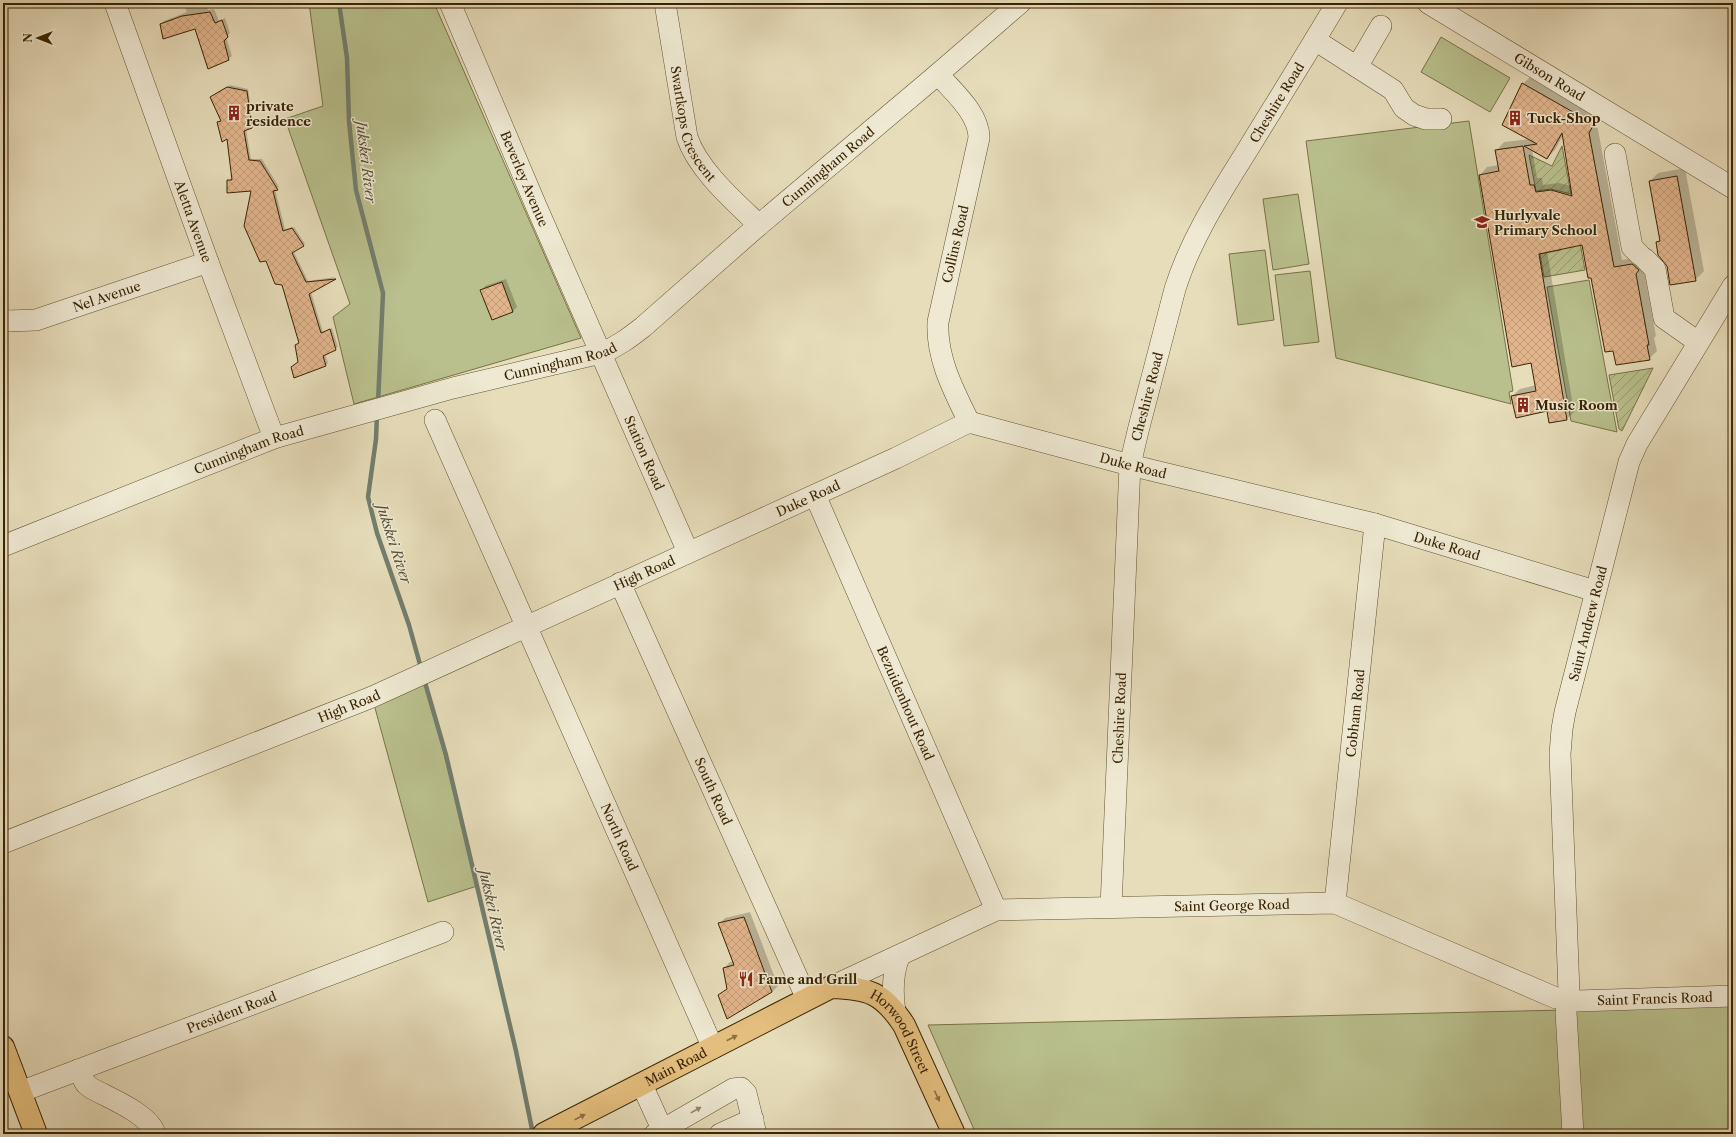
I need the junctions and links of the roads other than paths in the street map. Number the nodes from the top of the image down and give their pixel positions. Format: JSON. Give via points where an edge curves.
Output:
{"nodes":[{"id":1,"x":115,"y":3,"type":"edge"},
{"id":2,"x":450,"y":3,"type":"edge"},
{"id":3,"x":665,"y":3,"type":"edge"},
{"id":4,"x":1020,"y":3,"type":"edge"},
{"id":5,"x":1338,"y":3,"type":"edge"},
{"id":6,"x":1428,"y":3,"type":"edge"},
{"id":7,"x":1381,"y":26,"type":"dead end"},
{"id":8,"x":1315,"y":40,"type":"junction"},
{"id":9,"x":1357,"y":67,"type":"junction"},
{"id":10,"x":938,"y":74,"type":"junction"},
{"id":11,"x":1441,"y":119,"type":"dead end"},
{"id":12,"x":1615,"y":154,"type":"dead end"},
{"id":13,"x":1733,"y":188,"type":"edge"},
{"id":14,"x":759,"y":225,"type":"junction"},
{"id":15,"x":208,"y":262,"type":"junction"},
{"id":16,"x":1733,"y":286,"type":"edge"},
{"id":17,"x":3,"y":319,"type":"edge"},
{"id":18,"x":1698,"y":342,"type":"junction"},
{"id":19,"x":601,"y":354,"type":"junction"},
{"id":20,"x":435,"y":420,"type":"dead end"},
{"id":21,"x":968,"y":422,"type":"junction"},
{"id":22,"x":274,"y":438,"type":"junction"},
{"id":23,"x":1130,"y":465,"type":"junction"},
{"id":24,"x":815,"y":495,"type":"junction"},
{"id":25,"x":1375,"y":524,"type":"junction"},
{"id":26,"x":3,"y":546,"type":"edge"},
{"id":27,"x":688,"y":552,"type":"junction"},
{"id":28,"x":620,"y":584,"type":"junction"},
{"id":29,"x":1596,"y":591,"type":"junction"},
{"id":30,"x":527,"y":625,"type":"junction"},
{"id":31,"x":3,"y":843,"type":"edge"},
{"id":32,"x":1335,"y":903,"type":"junction"},
{"id":33,"x":1111,"y":907,"type":"junction"},
{"id":34,"x":996,"y":910,"type":"junction"},
{"id":35,"x":443,"y":932,"type":"dead end"},
{"id":36,"x":899,"y":956,"type":"junction"},
{"id":37,"x":831,"y":987,"type":"junction"},
{"id":38,"x":1733,"y":996,"type":"edge"},
{"id":39,"x":807,"y":999,"type":"junction"},
{"id":40,"x":1567,"y":1001,"type":"junction"},
{"id":41,"x":895,"y":1012,"type":"junction"},
{"id":42,"x":3,"y":1047,"type":"edge"},
{"id":43,"x":713,"y":1048,"type":"junction"},
{"id":44,"x":78,"y":1070,"type":"junction"},
{"id":45,"x":642,"y":1085,"type":"junction"},
{"id":46,"x":20,"y":1092,"type":"junction"},
{"id":47,"x":754,"y":1127,"type":"edge"},
{"id":48,"x":658,"y":1131,"type":"edge"},
{"id":49,"x":36,"y":1134,"type":"edge"},
{"id":50,"x":155,"y":1134,"type":"edge"},
{"id":51,"x":544,"y":1134,"type":"edge"},
{"id":52,"x":720,"y":1134,"type":"edge"},
{"id":53,"x":954,"y":1134,"type":"edge"},
{"id":54,"x":1573,"y":1134,"type":"edge"}],
"edges":[{"from":1,"to":15,"type":"street","name":"Aletta Avenue"},
{"from":2,"to":19,"type":"street","name":"Beverley Avenue"},
{"from":3,"to":14,"type":"street","name":"Swartkops Crescent","via":[[691,147],[707,172]]},
{"from":4,"to":10,"type":"street","name":"Cunningham Road"},
{"from":5,"to":8,"type":"street","name":"Cheshire Road"},
{"from":6,"to":13,"type":"street","name":"Gibson Road"},
{"from":7,"to":9,"type":"street"},
{"from":8,"to":9,"type":"street"},
{"from":8,"to":23,"type":"street","name":"Cheshire Road","via":[[1216,200],[1182,266]]},
{"from":9,"to":11,"type":"street","via":[[1393,90],[1404,108],[1414,116]]},
{"from":10,"to":14,"type":"street","name":"Cunningham Road"},
{"from":10,"to":21,"type":"street","name":"Collins Road","via":[[974,120],[978,132],[937,336],[942,359]]},
{"from":12,"to":18,"type":"street","via":[[1632,247],[1654,269],[1664,318]]},
{"from":14,"to":19,"type":"street","name":"Cunningham Road","via":[[643,327],[623,343]]},
{"from":15,"to":17,"type":"street","name":"Nel Avenue","via":[[36,320]]},
{"from":15,"to":22,"type":"street","name":"Aletta Avenue"},
{"from":16,"to":18,"type":"street","name":"Saint Andrew Road"},
{"from":18,"to":29,"type":"street","name":"Saint Andrew Road","via":[[1629,462]]},
{"from":19,"to":22,"type":"street","name":"Cunningham Road","via":[[453,388]]},
{"from":19,"to":27,"type":"street","name":"Station Road"},
{"from":20,"to":30,"type":"street","name":"North Road"},
{"from":21,"to":23,"type":"street","name":"Duke Road"},
{"from":21,"to":24,"type":"street","name":"Duke Road"},
{"from":22,"to":26,"type":"street","name":"Cunningham Road"},
{"from":23,"to":25,"type":"street","name":"Duke Road"},
{"from":23,"to":33,"type":"street","name":"Cheshire Road"},
{"from":24,"to":27,"type":"street","name":"Duke Road"},
{"from":24,"to":34,"type":"street","name":"Bezuidenhout Road"},
{"from":25,"to":29,"type":"street","name":"Duke Road"},
{"from":25,"to":32,"type":"street","name":"Cobham Road"},
{"from":27,"to":28,"type":"street","name":"High Road"},
{"from":28,"to":30,"type":"street","name":"High Road"},
{"from":28,"to":39,"type":"street","name":"South Road"},
{"from":29,"to":40,"type":"street","name":"Saint Andrew Road","via":[[1565,712],[1561,739]]},
{"from":30,"to":31,"type":"street","name":"High Road","via":[[372,697]]},
{"from":30,"to":43,"type":"street","name":"North Road"},
{"from":32,"to":33,"type":"street","name":"Saint George Road"},
{"from":32,"to":40,"type":"street","name":"Saint George Road"},
{"from":33,"to":34,"type":"street","name":"Saint George Road"},
{"from":34,"to":36,"type":"street","name":"Saint George Road"},
{"from":35,"to":44,"type":"street","name":"President Road"},
{"from":36,"to":37,"type":"street","name":"Saint George Road"},
{"from":36,"to":41,"type":"street","via":[[893,978]]},
{"from":37,"to":39,"type":"main road","name":"Horwood Street"},
{"from":37,"to":41,"type":"main road","name":"Horwood Street","via":[[867,991],[883,999]]},
{"from":38,"to":40,"type":"street","name":"Saint Francis Road"},
{"from":43,"to":39,"type":"main road","name":"Main Road","one_way":true},
{"from":40,"to":54,"type":"street","name":"Saint Andrew Road"},
{"from":41,"to":53,"type":"main road","name":"Horwood Street","one_way":true,"via":[[904,1025]]},
{"from":42,"to":46,"type":"main road"},
{"from":43,"to":45,"type":"main road","name":"Main Road"},
{"from":44,"to":46,"type":"street","name":"President Road"},
{"from":44,"to":50,"type":"street","via":[[86,1084],[147,1121],[154,1128]]},
{"from":45,"to":48,"type":"street"},
{"from":51,"to":45,"type":"main road","name":"Main Road","one_way":true},
{"from":46,"to":49,"type":"main road"},
{"from":48,"to":47,"type":"street","one_way":true,"via":[[733,1089],[740,1088],[746,1093]]},
{"from":47,"to":52,"type":"street"}]}
